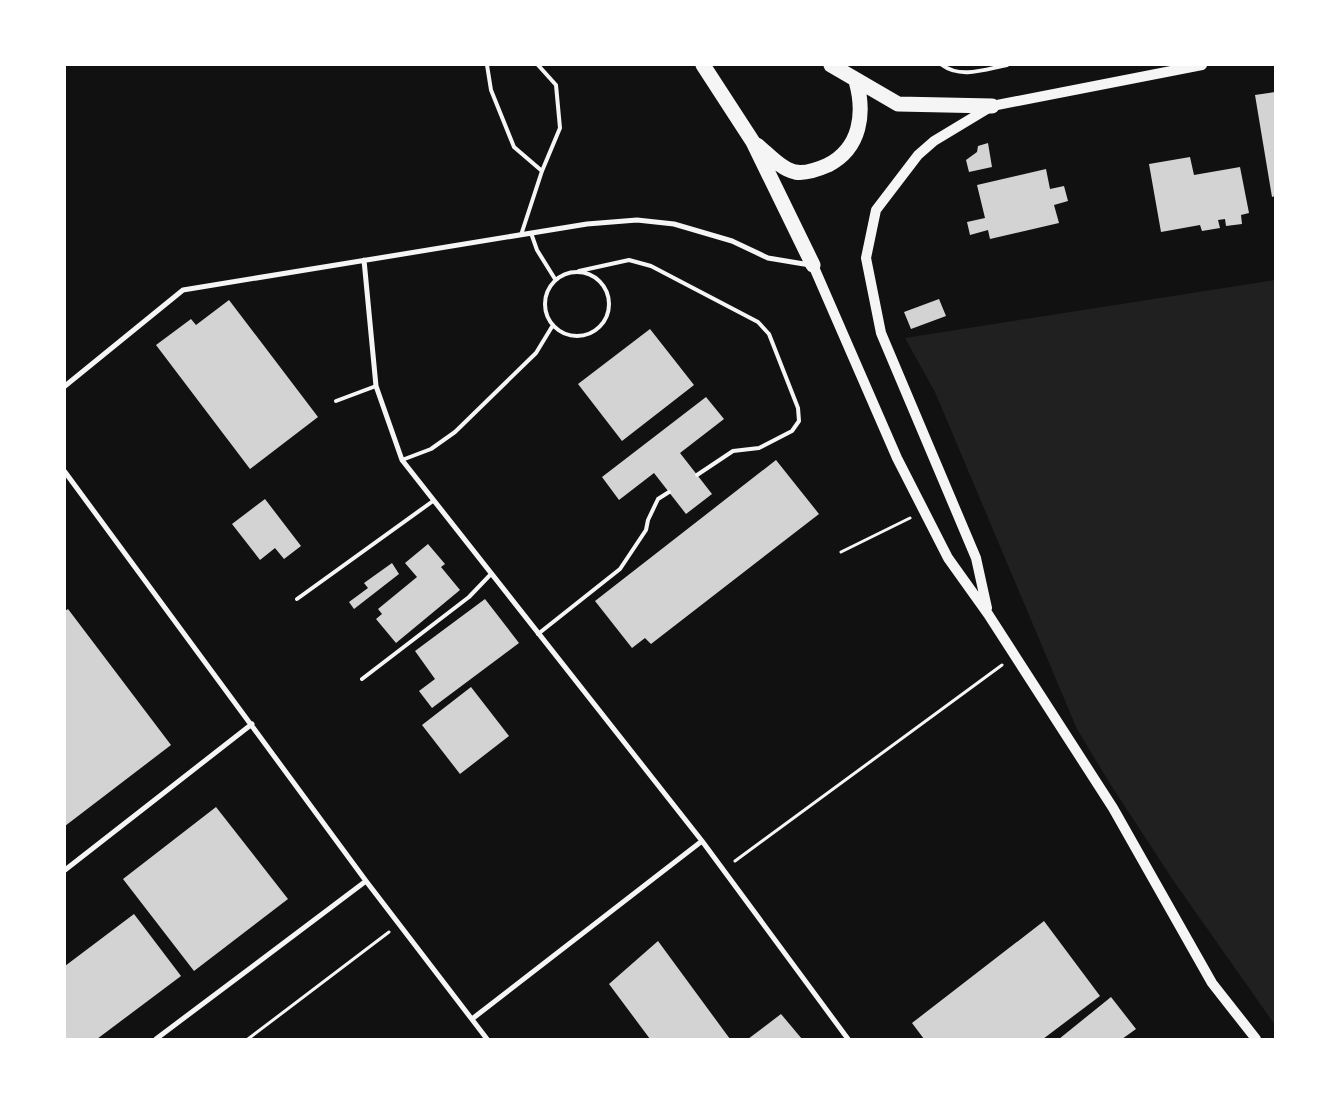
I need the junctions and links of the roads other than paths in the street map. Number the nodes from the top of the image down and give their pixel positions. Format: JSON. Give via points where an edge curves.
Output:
{"nodes":[{"id":1,"x":487,"y":65,"type":"edge"},
{"id":2,"x":538,"y":65,"type":"edge"},
{"id":3,"x":702,"y":65,"type":"edge"},
{"id":4,"x":831,"y":65,"type":"edge"},
{"id":5,"x":942,"y":65,"type":"edge"},
{"id":6,"x":1006,"y":65,"type":"edge"},
{"id":7,"x":1202,"y":65,"type":"edge"},
{"id":8,"x":856,"y":81,"type":"junction"},
{"id":9,"x":992,"y":106,"type":"junction"},
{"id":10,"x":753,"y":142,"type":"junction"},
{"id":11,"x":542,"y":171,"type":"junction"},
{"id":12,"x":531,"y":234,"type":"junction"},
{"id":13,"x":521,"y":235,"type":"junction"},
{"id":14,"x":364,"y":260,"type":"junction"},
{"id":15,"x":813,"y":265,"type":"junction"},
{"id":16,"x":579,"y":271,"type":"junction"},
{"id":17,"x":555,"y":279,"type":"junction"},
{"id":18,"x":553,"y":325,"type":"junction"},
{"id":19,"x":65,"y":386,"type":"edge"},
{"id":20,"x":376,"y":386,"type":"junction"},
{"id":21,"x":336,"y":401,"type":"dead end"},
{"id":22,"x":402,"y":460,"type":"junction"},
{"id":23,"x":65,"y":472,"type":"edge"},
{"id":24,"x":697,"y":475,"type":"dead end"},
{"id":25,"x":669,"y":492,"type":"dead end"},
{"id":26,"x":434,"y":501,"type":"junction"},
{"id":27,"x":491,"y":574,"type":"junction"},
{"id":28,"x":297,"y":599,"type":"dead end"},
{"id":29,"x":988,"y":614,"type":"junction"},
{"id":30,"x":538,"y":634,"type":"junction"},
{"id":31,"x":362,"y":679,"type":"dead end"},
{"id":32,"x":252,"y":724,"type":"junction"},
{"id":33,"x":702,"y":841,"type":"junction"},
{"id":34,"x":65,"y":870,"type":"edge"},
{"id":35,"x":366,"y":881,"type":"junction"},
{"id":36,"x":472,"y":1019,"type":"junction"},
{"id":37,"x":156,"y":1039,"type":"edge"},
{"id":38,"x":487,"y":1039,"type":"edge"},
{"id":39,"x":848,"y":1039,"type":"edge"},
{"id":40,"x":1256,"y":1039,"type":"edge"}],
"edges":[{"from":1,"to":11,"type":"lane","via":[[491,90],[514,147]]},
{"from":2,"to":11,"type":"lane","via":[[556,86],[560,128]]},
{"from":3,"to":10,"type":"highway"},
{"from":4,"to":8,"type":"highway"},
{"from":5,"to":6,"type":"lane","via":[[964,73]]},
{"from":7,"to":9,"type":"main road"},
{"from":8,"to":9,"type":"highway","via":[[898,104]]},
{"from":8,"to":10,"type":"highway","via":[[861,101],[860,126],[854,142],[839,159],[817,170],[795,172],[782,166]]},
{"from":9,"to":29,"type":"main road","via":[[934,141],[918,155],[876,210],[866,258],[881,333],[976,558]]},
{"from":10,"to":15,"type":"highway"},
{"from":11,"to":13,"type":"lane"},
{"from":12,"to":13,"type":"street"},
{"from":12,"to":15,"type":"street","via":[[586,224],[637,220],[674,224],[732,240],[768,258]]},
{"from":12,"to":17,"type":"lane"},
{"from":13,"to":14,"type":"street"},
{"from":14,"to":19,"type":"street","via":[[183,290]]},
{"from":14,"to":20,"type":"street"},
{"from":15,"to":29,"type":"main road","via":[[897,458],[948,558]]},
{"from":16,"to":17,"type":"lane"},
{"from":16,"to":18,"type":"lane","via":[[592,274],[602,282],[610,306],[607,318],[588,335],[562,333]]},
{"from":16,"to":24,"type":"lane","via":[[629,260],[651,266],[758,322],[769,334],[798,408],[799,422],[792,431],[759,448],[733,451]]},
{"from":17,"to":18,"type":"lane","via":[[544,302],[546,314]]},
{"from":18,"to":22,"type":"lane","via":[[536,353],[455,432],[431,450]]},
{"from":20,"to":21,"type":"lane"},
{"from":20,"to":22,"type":"street"},
{"from":22,"to":26,"type":"street"},
{"from":23,"to":32,"type":"street"},
{"from":25,"to":30,"type":"lane","via":[[658,500],[646,530],[620,569]]},
{"from":26,"to":27,"type":"street"},
{"from":26,"to":28,"type":"lane"},
{"from":27,"to":30,"type":"street"},
{"from":27,"to":31,"type":"lane","via":[[469,597]]},
{"from":29,"to":40,"type":"main road","via":[[1114,808],[1212,983]]},
{"from":30,"to":33,"type":"street"},
{"from":32,"to":34,"type":"street"},
{"from":32,"to":35,"type":"street"},
{"from":33,"to":36,"type":"street"},
{"from":33,"to":39,"type":"street"},
{"from":35,"to":36,"type":"street"},
{"from":35,"to":37,"type":"street"},
{"from":36,"to":38,"type":"street"}]}
